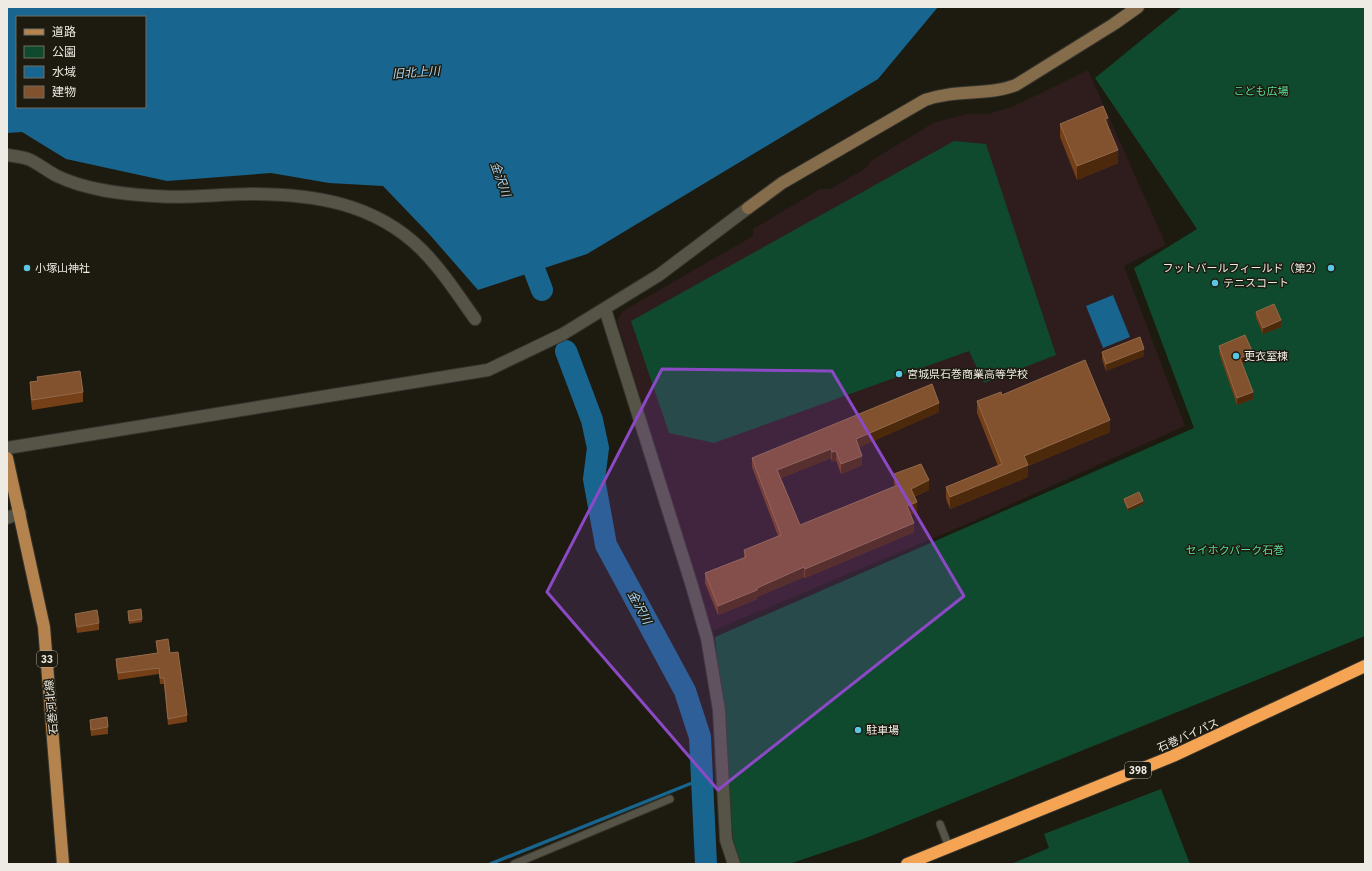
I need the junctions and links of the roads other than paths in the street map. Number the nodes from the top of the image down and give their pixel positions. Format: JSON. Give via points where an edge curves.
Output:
{"nodes":[{"id":1,"x":1138,"y":7,"type":"edge"},
{"id":2,"x":7,"y":155,"type":"edge"},
{"id":3,"x":605,"y":309,"type":"junction"},
{"id":4,"x":475,"y":319,"type":"dead end"},
{"id":5,"x":7,"y":448,"type":"edge"},
{"id":6,"x":7,"y":458,"type":"edge"},
{"id":7,"x":20,"y":513,"type":"junction"},
{"id":8,"x":7,"y":518,"type":"edge"},
{"id":9,"x":1365,"y":666,"type":"edge"},
{"id":10,"x":670,"y":799,"type":"dead end"},
{"id":11,"x":940,"y":824,"type":"dead end"},
{"id":12,"x":949,"y":847,"type":"junction"},
{"id":13,"x":63,"y":864,"type":"edge"},
{"id":14,"x":514,"y":864,"type":"edge"},
{"id":15,"x":734,"y":864,"type":"edge"},
{"id":16,"x":907,"y":864,"type":"edge"}],
"edges":[{"from":1,"to":3,"type":"street","via":[[1016,85],[998,90],[944,94],[925,100],[782,183],[659,276]]},
{"from":2,"to":4,"type":"street","via":[[28,159],[57,176],[98,189],[155,197],[201,198],[250,194],[306,196],[343,203],[371,214],[403,233],[443,274]]},
{"from":3,"to":5,"type":"street","via":[[563,334],[488,370]]},
{"from":3,"to":15,"type":"street","via":[[707,638],[719,710],[726,840]]},
{"from":6,"to":7,"type":"main road","name":"石巻河北線","number":"33"},
{"from":7,"to":8,"type":"street"},
{"from":7,"to":13,"type":"main road","name":"石巻河北線","number":"33","via":[[44,627]]},
{"from":9,"to":12,"type":"highway","name":"石巻バイパス","number":"398","via":[[1173,756]]},
{"from":10,"to":14,"type":"lane"},
{"from":11,"to":12,"type":"lane"},
{"from":12,"to":16,"type":"highway","name":"石巻バイパス","number":"398"}]}
